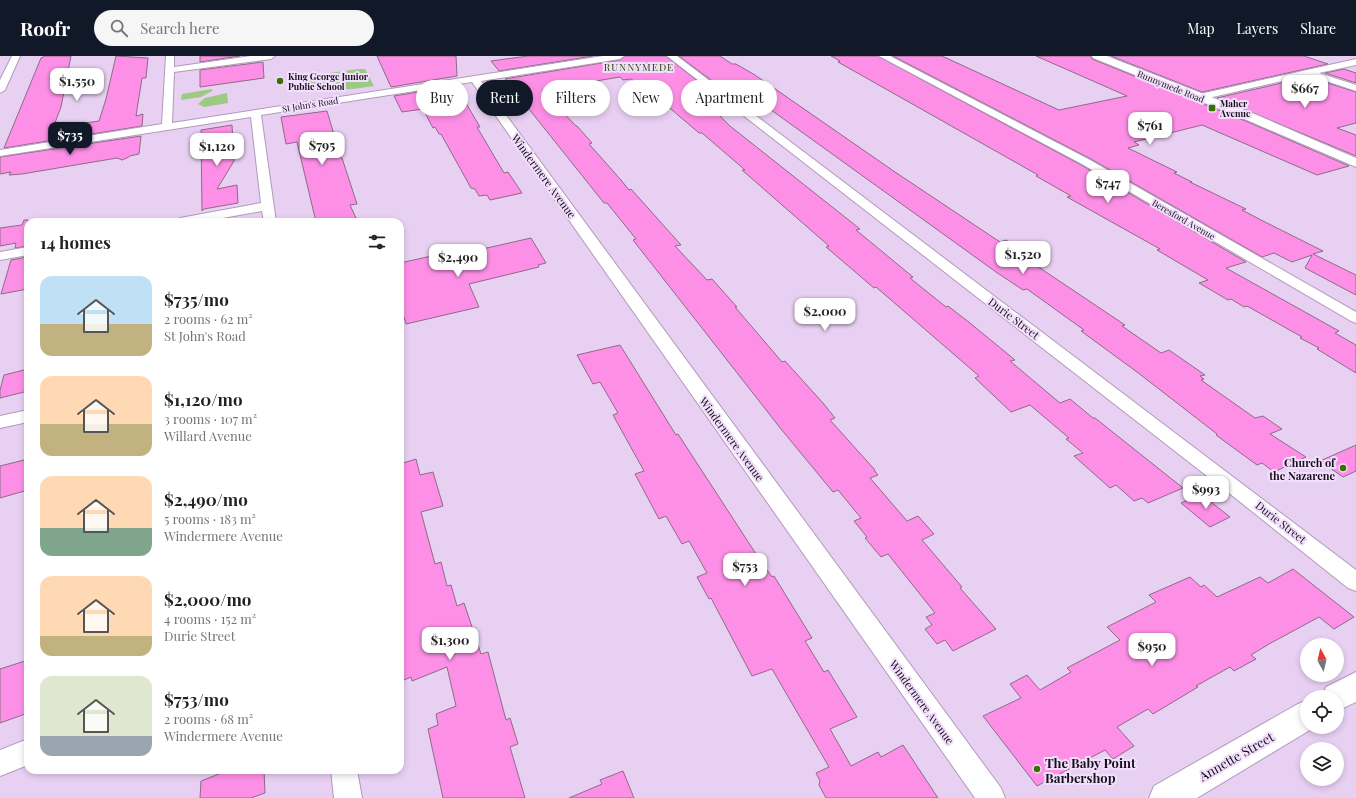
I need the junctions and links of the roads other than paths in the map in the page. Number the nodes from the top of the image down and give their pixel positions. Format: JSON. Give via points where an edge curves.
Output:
{"nodes":[{"id":1,"x":16,"y":56,"type":"edge"},
{"id":2,"x":170,"y":56,"type":"edge"},
{"id":3,"x":271,"y":56,"type":"edge"},
{"id":4,"x":548,"y":56,"type":"edge"},
{"id":5,"x":620,"y":56,"type":"edge"},
{"id":6,"x":671,"y":56,"type":"edge"},
{"id":7,"x":883,"y":56,"type":"edge"},
{"id":8,"x":1097,"y":56,"type":"edge"},
{"id":9,"x":1356,"y":62,"type":"edge"},
{"id":10,"x":558,"y":66,"type":"junction"},
{"id":11,"x":169,"y":70,"type":"junction"},
{"id":12,"x":1310,"y":73,"type":"junction"},
{"id":13,"x":475,"y":79,"type":"junction"},
{"id":14,"x":1356,"y":88,"type":"edge"},
{"id":15,"x":0,"y":90,"type":"edge"},
{"id":16,"x":1200,"y":97,"type":"junction"},
{"id":17,"x":256,"y":113,"type":"junction"},
{"id":18,"x":167,"y":127,"type":"junction"},
{"id":19,"x":0,"y":153,"type":"edge"},
{"id":20,"x":1356,"y":163,"type":"edge"},
{"id":21,"x":267,"y":206,"type":"junction"},
{"id":22,"x":202,"y":218,"type":"edge"},
{"id":23,"x":269,"y":218,"type":"edge"},
{"id":24,"x":24,"y":252,"type":"edge"},
{"id":25,"x":0,"y":256,"type":"edge"},
{"id":26,"x":1356,"y":318,"type":"edge"},
{"id":27,"x":24,"y":417,"type":"edge"},
{"id":28,"x":0,"y":422,"type":"edge"},
{"id":29,"x":1356,"y":582,"type":"edge"},
{"id":30,"x":1356,"y":686,"type":"edge"},
{"id":31,"x":1344,"y":693,"type":"edge"},
{"id":32,"x":1300,"y":719,"type":"edge"},
{"id":33,"x":24,"y":753,"type":"edge"},
{"id":34,"x":0,"y":762,"type":"edge"},
{"id":35,"x":345,"y":774,"type":"edge"},
{"id":36,"x":348,"y":798,"type":"edge"},
{"id":37,"x":991,"y":798,"type":"edge"},
{"id":38,"x":1166,"y":798,"type":"edge"}],
"edges":[{"from":1,"to":15,"type":"street"},
{"from":2,"to":11,"type":"street"},
{"from":3,"to":11,"type":"street"},
{"from":4,"to":10,"type":"street"},
{"from":5,"to":10,"type":"street","name":"St John's Road"},
{"from":6,"to":29,"type":"street","name":"Durie Street"},
{"from":7,"to":26,"type":"street","name":"Beresford Avenue","via":[[1092,166]]},
{"from":8,"to":16,"type":"street","name":"Runnymede Road"},
{"from":9,"to":12,"type":"street"},
{"from":10,"to":13,"type":"street","name":"St John's Road"},
{"from":11,"to":18,"type":"street"},
{"from":12,"to":14,"type":"street"},
{"from":12,"to":16,"type":"street"},
{"from":13,"to":17,"type":"street","name":"St John's Road"},
{"from":13,"to":37,"type":"street","name":"Windermere Avenue"},
{"from":16,"to":20,"type":"street","name":"Runnymede Road"},
{"from":17,"to":18,"type":"street","name":"St John's Road"},
{"from":17,"to":21,"type":"street"},
{"from":18,"to":19,"type":"street","name":"St John's Road"},
{"from":21,"to":22,"type":"street"},
{"from":21,"to":23,"type":"street"},
{"from":24,"to":25,"type":"street"},
{"from":27,"to":28,"type":"street"},
{"from":30,"to":31,"type":"street"},
{"from":32,"to":38,"type":"street","name":"Annette Street"},
{"from":33,"to":34,"type":"street"},
{"from":35,"to":36,"type":"street"}]}
